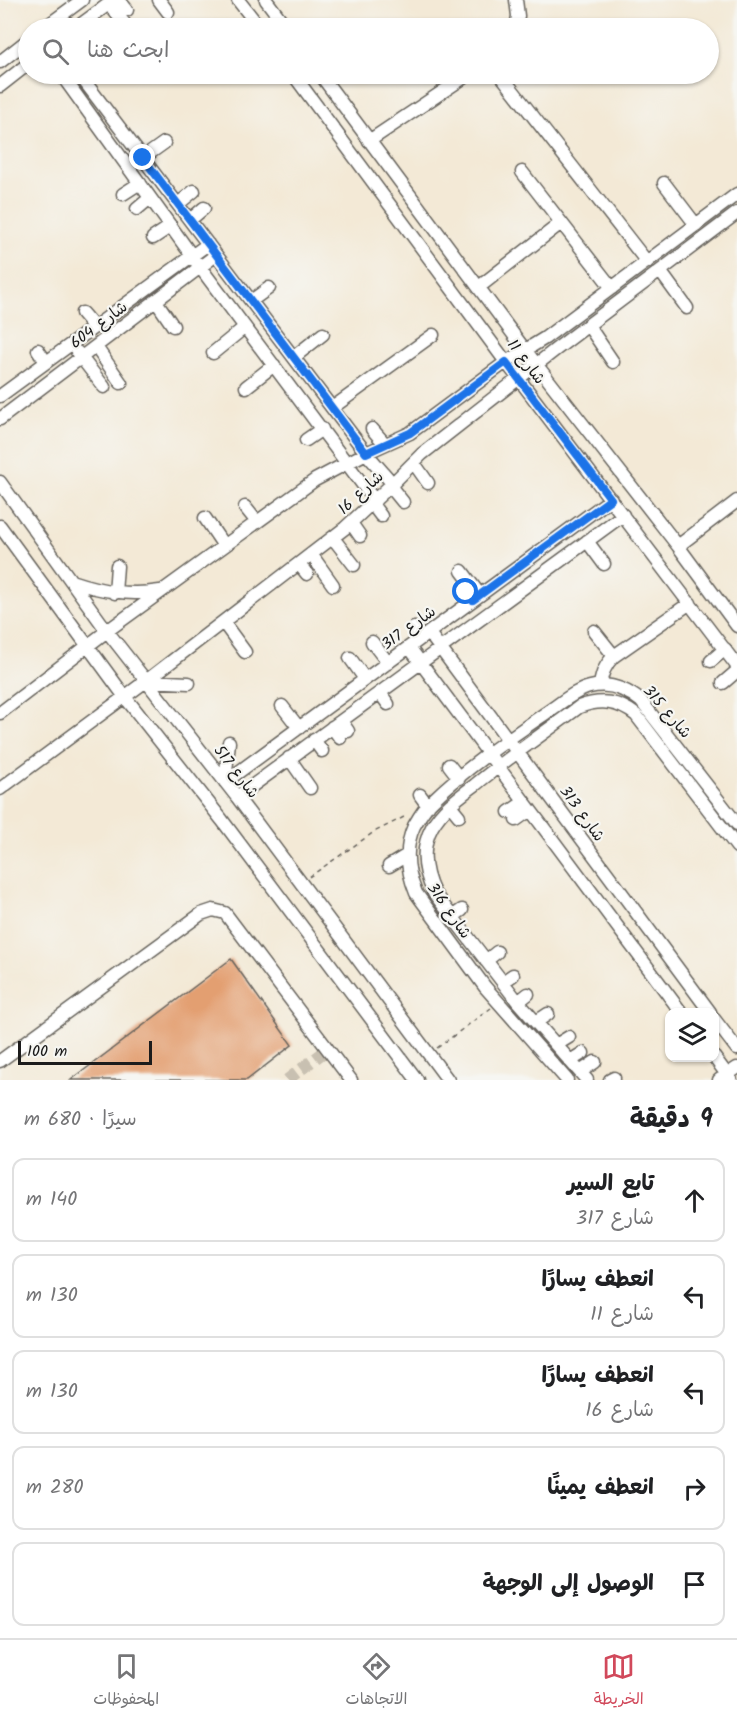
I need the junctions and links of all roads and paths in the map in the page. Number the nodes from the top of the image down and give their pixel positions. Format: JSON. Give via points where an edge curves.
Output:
{"nodes":[{"id":1,"x":82,"y":0,"type":"edge"},
{"id":2,"x":159,"y":0,"type":"edge"},
{"id":3,"x":238,"y":0,"type":"edge"},
{"id":4,"x":266,"y":0,"type":"edge"},
{"id":5,"x":516,"y":0,"type":"edge"},
{"id":6,"x":117,"y":3,"type":"edge"},
{"id":7,"x":168,"y":12,"type":"dead end"},
{"id":8,"x":58,"y":18,"type":"edge"},
{"id":9,"x":92,"y":18,"type":"edge"},
{"id":10,"x":124,"y":18,"type":"edge"},
{"id":11,"x":252,"y":18,"type":"edge"},
{"id":12,"x":280,"y":18,"type":"edge"},
{"id":13,"x":518,"y":18,"type":"edge"},
{"id":14,"x":18,"y":48,"type":"edge"},
{"id":15,"x":0,"y":62,"type":"edge"},
{"id":16,"x":18,"y":72,"type":"edge"},
{"id":17,"x":68,"y":84,"type":"edge"},
{"id":18,"x":87,"y":84,"type":"edge"},
{"id":19,"x":300,"y":84,"type":"edge"},
{"id":20,"x":327,"y":84,"type":"edge"},
{"id":21,"x":454,"y":84,"type":"edge"},
{"id":22,"x":508,"y":84,"type":"edge"},
{"id":23,"x":0,"y":86,"type":"edge"},
{"id":24,"x":369,"y":141,"type":"junction"},
{"id":25,"x":164,"y":143,"type":"dead end"},
{"id":26,"x":143,"y":158,"type":"junction"},
{"id":27,"x":522,"y":172,"type":"dead end"},
{"id":28,"x":140,"y":183,"type":"junction"},
{"id":29,"x":664,"y":183,"type":"dead end"},
{"id":30,"x":194,"y":191,"type":"dead end"},
{"id":31,"x":123,"y":194,"type":"dead end"},
{"id":32,"x":737,"y":194,"type":"edge"},
{"id":33,"x":150,"y":198,"type":"junction"},
{"id":34,"x":178,"y":204,"type":"junction"},
{"id":35,"x":204,"y":208,"type":"dead end"},
{"id":36,"x":137,"y":209,"type":"dead end"},
{"id":37,"x":737,"y":213,"type":"edge"},
{"id":38,"x":190,"y":220,"type":"junction"},
{"id":39,"x":561,"y":223,"type":"junction"},
{"id":40,"x":696,"y":225,"type":"junction"},
{"id":41,"x":171,"y":226,"type":"junction"},
{"id":42,"x":153,"y":238,"type":"dead end"},
{"id":43,"x":208,"y":244,"type":"junction"},
{"id":44,"x":216,"y":255,"type":"junction"},
{"id":45,"x":192,"y":256,"type":"junction"},
{"id":46,"x":647,"y":262,"type":"junction"},
{"id":47,"x":200,"y":267,"type":"junction"},
{"id":48,"x":660,"y":271,"type":"junction"},
{"id":49,"x":479,"y":287,"type":"junction"},
{"id":50,"x":269,"y":288,"type":"dead end"},
{"id":51,"x":612,"y":288,"type":"junction"},
{"id":52,"x":249,"y":298,"type":"junction"},
{"id":53,"x":156,"y":301,"type":"junction"},
{"id":54,"x":231,"y":308,"type":"junction"},
{"id":55,"x":687,"y":309,"type":"dead end"},
{"id":56,"x":82,"y":313,"type":"dead end"},
{"id":57,"x":588,"y":325,"type":"junction"},
{"id":58,"x":173,"y":326,"type":"dead end"},
{"id":59,"x":94,"y":327,"type":"junction"},
{"id":60,"x":245,"y":327,"type":"junction"},
{"id":61,"x":323,"y":334,"type":"dead end"},
{"id":62,"x":433,"y":335,"type":"dead end"},
{"id":63,"x":71,"y":344,"type":"junction"},
{"id":64,"x":96,"y":347,"type":"junction"},
{"id":65,"x":38,"y":350,"type":"dead end"},
{"id":66,"x":525,"y":351,"type":"junction"},
{"id":67,"x":213,"y":353,"type":"dead end"},
{"id":68,"x":294,"y":357,"type":"junction"},
{"id":69,"x":82,"y":358,"type":"junction"},
{"id":70,"x":46,"y":362,"type":"junction"},
{"id":71,"x":506,"y":362,"type":"junction"},
{"id":72,"x":613,"y":362,"type":"dead end"},
{"id":73,"x":536,"y":364,"type":"junction"},
{"id":74,"x":274,"y":365,"type":"junction"},
{"id":75,"x":519,"y":379,"type":"junction"},
{"id":76,"x":121,"y":383,"type":"dead end"},
{"id":77,"x":104,"y":387,"type":"dead end"},
{"id":78,"x":246,"y":387,"type":"dead end"},
{"id":79,"x":0,"y":396,"type":"edge"},
{"id":80,"x":332,"y":408,"type":"junction"},
{"id":81,"x":0,"y":419,"type":"edge"},
{"id":82,"x":322,"y":429,"type":"junction"},
{"id":83,"x":372,"y":429,"type":"dead end"},
{"id":84,"x":306,"y":440,"type":"dead end"},
{"id":85,"x":386,"y":444,"type":"junction"},
{"id":86,"x":366,"y":453,"type":"junction"},
{"id":87,"x":347,"y":463,"type":"junction"},
{"id":88,"x":414,"y":463,"type":"junction"},
{"id":89,"x":0,"y":482,"type":"edge"},
{"id":90,"x":428,"y":483,"type":"dead end"},
{"id":91,"x":392,"y":485,"type":"junction"},
{"id":92,"x":611,"y":499,"type":"junction"},
{"id":93,"x":737,"y":501,"type":"edge"},
{"id":94,"x":374,"y":502,"type":"junction"},
{"id":95,"x":403,"y":502,"type":"dead end"},
{"id":96,"x":245,"y":507,"type":"dead end"},
{"id":97,"x":623,"y":515,"type":"junction"},
{"id":98,"x":381,"y":516,"type":"dead end"},
{"id":99,"x":205,"y":518,"type":"dead end"},
{"id":100,"x":257,"y":522,"type":"junction"},
{"id":101,"x":351,"y":523,"type":"junction"},
{"id":102,"x":0,"y":526,"type":"edge"},
{"id":103,"x":360,"y":536,"type":"dead end"},
{"id":104,"x":333,"y":538,"type":"junction"},
{"id":105,"x":587,"y":542,"type":"junction"},
{"id":106,"x":224,"y":546,"type":"junction"},
{"id":107,"x":678,"y":546,"type":"junction"},
{"id":108,"x":311,"y":554,"type":"junction"},
{"id":109,"x":604,"y":564,"type":"dead end"},
{"id":110,"x":354,"y":565,"type":"dead end"},
{"id":111,"x":117,"y":566,"type":"dead end"},
{"id":112,"x":462,"y":571,"type":"dead end"},
{"id":113,"x":71,"y":580,"type":"junction"},
{"id":114,"x":333,"y":585,"type":"dead end"},
{"id":115,"x":164,"y":590,"type":"junction"},
{"id":116,"x":115,"y":593,"type":"junction"},
{"id":117,"x":473,"y":596,"type":"junction"},
{"id":118,"x":690,"y":603,"type":"junction"},
{"id":119,"x":223,"y":622,"type":"junction"},
{"id":120,"x":737,"y":626,"type":"edge"},
{"id":121,"x":107,"y":631,"type":"junction"},
{"id":122,"x":594,"y":631,"type":"dead end"},
{"id":123,"x":421,"y":633,"type":"junction"},
{"id":124,"x":372,"y":642,"type":"dead end"},
{"id":125,"x":88,"y":646,"type":"junction"},
{"id":126,"x":409,"y":647,"type":"junction"},
{"id":127,"x":441,"y":648,"type":"junction"},
{"id":128,"x":725,"y":649,"type":"junction"},
{"id":129,"x":245,"y":652,"type":"dead end"},
{"id":130,"x":614,"y":656,"type":"junction"},
{"id":131,"x":350,"y":658,"type":"dead end"},
{"id":132,"x":711,"y":661,"type":"dead end"},
{"id":133,"x":388,"y":663,"type":"junction"},
{"id":134,"x":420,"y":663,"type":"junction"},
{"id":135,"x":737,"y":666,"type":"edge"},
{"id":136,"x":737,"y":671,"type":"edge"},
{"id":137,"x":365,"y":679,"type":"junction"},
{"id":138,"x":146,"y":681,"type":"junction"},
{"id":139,"x":189,"y":683,"type":"dead end"},
{"id":140,"x":723,"y":683,"type":"dead end"},
{"id":141,"x":600,"y":685,"type":"junction"},
{"id":142,"x":380,"y":693,"type":"junction"},
{"id":143,"x":125,"y":697,"type":"junction"},
{"id":144,"x":388,"y":704,"type":"dead end"},
{"id":145,"x":282,"y":706,"type":"dead end"},
{"id":146,"x":0,"y":713,"type":"edge"},
{"id":147,"x":299,"y":728,"type":"junction"},
{"id":148,"x":655,"y":729,"type":"junction"},
{"id":149,"x":508,"y":739,"type":"junction"},
{"id":150,"x":314,"y":740,"type":"junction"},
{"id":151,"x":229,"y":742,"type":"dead end"},
{"id":152,"x":322,"y":751,"type":"dead end"},
{"id":153,"x":517,"y":752,"type":"junction"},
{"id":154,"x":488,"y":754,"type":"junction"},
{"id":155,"x":290,"y":758,"type":"junction"},
{"id":156,"x":449,"y":765,"type":"dead end"},
{"id":157,"x":498,"y":766,"type":"junction"},
{"id":158,"x":459,"y":778,"type":"junction"},
{"id":159,"x":225,"y":782,"type":"junction"},
{"id":160,"x":310,"y":788,"type":"dead end"},
{"id":161,"x":0,"y":789,"type":"edge"},
{"id":162,"x":420,"y":795,"type":"dead end"},
{"id":163,"x":237,"y":797,"type":"junction"},
{"id":164,"x":450,"y":805,"type":"junction"},
{"id":165,"x":527,"y":806,"type":"junction"},
{"id":166,"x":425,"y":809,"type":"junction"},
{"id":167,"x":459,"y":816,"type":"dead end"},
{"id":168,"x":512,"y":816,"type":"dead end"},
{"id":169,"x":737,"y":823,"type":"edge"},
{"id":170,"x":737,"y":847,"type":"edge"},
{"id":171,"x":408,"y":855,"type":"junction"},
{"id":172,"x":389,"y":866,"type":"dead end"},
{"id":173,"x":427,"y":878,"type":"junction"},
{"id":174,"x":301,"y":883,"type":"junction"},
{"id":175,"x":406,"y":884,"type":"junction"},
{"id":176,"x":497,"y":952,"type":"dead end"},
{"id":177,"x":486,"y":961,"type":"junction"},
{"id":178,"x":505,"y":978,"type":"junction"},
{"id":179,"x":483,"y":989,"type":"junction"},
{"id":180,"x":499,"y":1002,"type":"junction"},
{"id":181,"x":676,"y":1008,"type":"edge"},
{"id":182,"x":707,"y":1008,"type":"edge"},
{"id":183,"x":548,"y":1014,"type":"dead end"},
{"id":184,"x":536,"y":1022,"type":"junction"},
{"id":185,"x":719,"y":1025,"type":"edge"},
{"id":186,"x":569,"y":1037,"type":"dead end"},
{"id":187,"x":556,"y":1045,"type":"junction"},
{"id":188,"x":737,"y":1049,"type":"edge"},
{"id":189,"x":583,"y":1053,"type":"dead end"},
{"id":190,"x":429,"y":1054,"type":"junction"},
{"id":191,"x":0,"y":1061,"type":"edge"},
{"id":192,"x":570,"y":1061,"type":"junction"},
{"id":193,"x":595,"y":1062,"type":"dead end"},
{"id":194,"x":718,"y":1062,"type":"edge"},
{"id":195,"x":584,"y":1076,"type":"edge"},
{"id":196,"x":729,"y":1076,"type":"edge"},
{"id":197,"x":351,"y":1080,"type":"edge"},
{"id":198,"x":417,"y":1080,"type":"edge"},
{"id":199,"x":448,"y":1080,"type":"edge"},
{"id":200,"x":567,"y":1080,"type":"edge"}],
"edges":[{"from":1,"to":8,"type":"street"},
{"from":2,"to":7,"type":"street"},
{"from":3,"to":11,"type":"street"},
{"from":4,"to":12,"type":"street"},
{"from":5,"to":13,"type":"street"},
{"from":6,"to":9,"type":"street"},
{"from":6,"to":10,"type":"street"},
{"from":14,"to":15,"type":"street"},
{"from":16,"to":23,"type":"street"},
{"from":17,"to":28,"type":"street"},
{"from":18,"to":26,"type":"street"},
{"from":19,"to":71,"type":"street","name":"شارع 11"},
{"from":20,"to":24,"type":"street","name":"شارع 11"},
{"from":21,"to":24,"type":"street"},
{"from":22,"to":46,"type":"street"},
{"from":24,"to":49,"type":"street","name":"شارع 11"},
{"from":25,"to":26,"type":"street"},
{"from":26,"to":34,"type":"street"},
{"from":27,"to":39,"type":"street"},
{"from":28,"to":31,"type":"street"},
{"from":28,"to":33,"type":"street"},
{"from":29,"to":40,"type":"street"},
{"from":30,"to":34,"type":"street"},
{"from":32,"to":40,"type":"street","name":"شارع 16"},
{"from":33,"to":36,"type":"street"},
{"from":33,"to":41,"type":"street"},
{"from":34,"to":38,"type":"street"},
{"from":35,"to":38,"type":"street"},
{"from":37,"to":48,"type":"street","name":"شارع 16"},
{"from":38,"to":43,"type":"street"},
{"from":39,"to":49,"type":"street"},
{"from":39,"to":51,"type":"street"},
{"from":40,"to":46,"type":"street","name":"شارع 16"},
{"from":41,"to":42,"type":"street"},
{"from":41,"to":45,"type":"street"},
{"from":43,"to":44,"type":"street"},
{"from":43,"to":45,"type":"street","name":"شارع 604"},
{"from":44,"to":47,"type":"street","name":"شارع 604"},
{"from":44,"to":52,"type":"street"},
{"from":45,"to":47,"type":"street"},
{"from":45,"to":59,"type":"street","name":"شارع 604"},
{"from":46,"to":51,"type":"street","name":"شارع 16"},
{"from":47,"to":53,"type":"street","name":"شارع 604"},
{"from":47,"to":54,"type":"street"},
{"from":48,"to":55,"type":"street"},
{"from":48,"to":57,"type":"street","name":"شارع 16"},
{"from":49,"to":66,"type":"street","name":"شارع 11"},
{"from":50,"to":52,"type":"street"},
{"from":51,"to":66,"type":"street","name":"شارع 16"},
{"from":52,"to":54,"type":"street"},
{"from":52,"to":68,"type":"street"},
{"from":53,"to":58,"type":"street"},
{"from":53,"to":64,"type":"street","name":"شارع 604"},
{"from":54,"to":60,"type":"street"},
{"from":56,"to":59,"type":"street"},
{"from":57,"to":72,"type":"street"},
{"from":57,"to":73,"type":"street","name":"شارع 16"},
{"from":59,"to":63,"type":"street","name":"شارع 604"},
{"from":60,"to":67,"type":"street"},
{"from":60,"to":74,"type":"street"},
{"from":61,"to":68,"type":"street"},
{"from":62,"to":80,"type":"street"},
{"from":63,"to":69,"type":"street"},
{"from":63,"to":70,"type":"street","name":"شارع 604"},
{"from":64,"to":69,"type":"street","name":"شارع 604"},
{"from":64,"to":76,"type":"street"},
{"from":65,"to":70,"type":"street"},
{"from":66,"to":71,"type":"street","name":"شارع 16"},
{"from":66,"to":73,"type":"street","name":"شارع 11"},
{"from":68,"to":80,"type":"street"},
{"from":69,"to":77,"type":"street"},
{"from":69,"to":81,"type":"street","name":"شارع 604"},
{"from":70,"to":79,"type":"street","name":"شارع 604"},
{"from":71,"to":75,"type":"street","name":"شارع 11"},
{"from":71,"to":85,"type":"street","name":"شارع 16","via":[[410,433]]},
{"from":73,"to":75,"type":"street","name":"شارع 16"},
{"from":73,"to":107,"type":"street","name":"شارع 11"},
{"from":74,"to":78,"type":"street"},
{"from":74,"to":82,"type":"street"},
{"from":75,"to":88,"type":"street","name":"شارع 16"},
{"from":75,"to":92,"type":"street","name":"شارع 11"},
{"from":80,"to":86,"type":"street"},
{"from":82,"to":84,"type":"street"},
{"from":82,"to":87,"type":"street"},
{"from":83,"to":85,"type":"street"},
{"from":85,"to":86,"type":"street","name":"شارع 16"},
{"from":86,"to":87,"type":"street","name":"شارع 16"},
{"from":86,"to":91,"type":"street"},
{"from":87,"to":94,"type":"street"},
{"from":87,"to":100,"type":"street","name":"شارع 16","via":[[315,480]]},
{"from":88,"to":90,"type":"street"},
{"from":88,"to":91,"type":"street","name":"شارع 16"},
{"from":89,"to":113,"type":"street","name":"شارع 517"},
{"from":91,"to":94,"type":"street","name":"شارع 16"},
{"from":91,"to":95,"type":"street"},
{"from":92,"to":97,"type":"street","name":"شارع 11"},
{"from":92,"to":117,"type":"street","name":"شارع 317"},
{"from":93,"to":107,"type":"street"},
{"from":94,"to":98,"type":"street"},
{"from":94,"to":101,"type":"street","name":"شارع 16"},
{"from":96,"to":100,"type":"street"},
{"from":97,"to":105,"type":"street"},
{"from":97,"to":118,"type":"street","name":"شارع 11"},
{"from":99,"to":106,"type":"street"},
{"from":100,"to":106,"type":"street","name":"شارع 16"},
{"from":101,"to":103,"type":"street"},
{"from":101,"to":104,"type":"street","name":"شارع 16"},
{"from":102,"to":125,"type":"street"},
{"from":104,"to":108,"type":"street","name":"شارع 16"},
{"from":104,"to":110,"type":"street"},
{"from":105,"to":109,"type":"street"},
{"from":105,"to":127,"type":"street"},
{"from":106,"to":115,"type":"street","name":"شارع 16"},
{"from":107,"to":120,"type":"street","name":"شارع 11"},
{"from":108,"to":114,"type":"street"},
{"from":108,"to":119,"type":"street","name":"شارع 16","via":[[303,569],[239,616]]},
{"from":111,"to":116,"type":"street"},
{"from":112,"to":117,"type":"street"},
{"from":113,"to":116,"type":"street"},
{"from":113,"to":121,"type":"street","name":"شارع 517"},
{"from":115,"to":116,"type":"street"},
{"from":115,"to":121,"type":"street","name":"شارع 16"},
{"from":117,"to":123,"type":"street","name":"شارع 317"},
{"from":118,"to":128,"type":"street","name":"شارع 11"},
{"from":118,"to":130,"type":"street"},
{"from":119,"to":129,"type":"street"},
{"from":119,"to":138,"type":"street","name":"شارع 16"},
{"from":121,"to":125,"type":"street","name":"شارع 16"},
{"from":121,"to":138,"type":"street","name":"شارع 517"},
{"from":122,"to":130,"type":"street"},
{"from":123,"to":126,"type":"street","name":"شارع 317"},
{"from":123,"to":127,"type":"street","name":"شارع 313"},
{"from":124,"to":133,"type":"street"},
{"from":125,"to":143,"type":"street"},
{"from":125,"to":146,"type":"street","name":"شارع 16"},
{"from":126,"to":133,"type":"street","name":"شارع 317"},
{"from":126,"to":134,"type":"street"},
{"from":127,"to":134,"type":"street"},
{"from":127,"to":149,"type":"street","name":"شارع 313","via":[[486,700]]},
{"from":128,"to":132,"type":"street"},
{"from":128,"to":135,"type":"street","name":"شارع 11"},
{"from":130,"to":141,"type":"street","via":[[601,674]]},
{"from":131,"to":137,"type":"street"},
{"from":133,"to":137,"type":"street","name":"شارع 317"},
{"from":134,"to":142,"type":"street"},
{"from":134,"to":154,"type":"street"},
{"from":136,"to":140,"type":"street"},
{"from":137,"to":147,"type":"street","name":"شارع 317","via":[[349,684],[316,709]]},
{"from":138,"to":139,"type":"street"},
{"from":138,"to":143,"type":"street","name":"شارع 16"},
{"from":138,"to":159,"type":"street","name":"شارع 517"},
{"from":141,"to":148,"type":"street","name":"شارع 315","via":[[641,700]]},
{"from":141,"to":149,"type":"street","via":[[579,691]]},
{"from":142,"to":144,"type":"street"},
{"from":142,"to":150,"type":"street","via":[[369,708],[340,729]]},
{"from":143,"to":161,"type":"street","name":"شارع 16"},
{"from":143,"to":198,"type":"street"},
{"from":145,"to":147,"type":"street"},
{"from":147,"to":159,"type":"street","name":"شارع 317"},
{"from":148,"to":153,"type":"street","name":"شارع 315","via":[[615,703],[591,703],[579,707]]},
{"from":148,"to":169,"type":"street","name":"شارع 315"},
{"from":148,"to":170,"type":"street","name":"شارع 315"},
{"from":149,"to":153,"type":"street","name":"شارع 313"},
{"from":149,"to":154,"type":"street"},
{"from":150,"to":152,"type":"street"},
{"from":150,"to":155,"type":"street"},
{"from":151,"to":159,"type":"street"},
{"from":153,"to":157,"type":"street","name":"شارع 315"},
{"from":153,"to":182,"type":"street","name":"شارع 313"},
{"from":154,"to":157,"type":"street"},
{"from":154,"to":158,"type":"street","name":"شارع 316"},
{"from":155,"to":160,"type":"street"},
{"from":155,"to":163,"type":"street"},
{"from":156,"to":158,"type":"street"},
{"from":157,"to":164,"type":"street","name":"شارع 316"},
{"from":157,"to":165,"type":"street"},
{"from":158,"to":166,"type":"street","name":"شارع 316","via":[[440,788]]},
{"from":159,"to":163,"type":"street","name":"شارع 517"},
{"from":162,"to":166,"type":"street"},
{"from":163,"to":174,"type":"street","name":"شارع 517"},
{"from":164,"to":167,"type":"street"},
{"from":164,"to":173,"type":"street","name":"شارع 316","via":[[431,828],[424,861]]},
{"from":165,"to":168,"type":"street"},
{"from":165,"to":181,"type":"street","via":[[545,840]]},
{"from":166,"to":171,"type":"street","name":"شارع 316","via":[[414,827]]},
{"from":166,"to":174,"type":"path","via":[[374,832]]},
{"from":171,"to":172,"type":"street"},
{"from":171,"to":175,"type":"street","name":"شارع 316"},
{"from":173,"to":175,"type":"street"},
{"from":173,"to":177,"type":"street","name":"شارع 316","via":[[472,934]]},
{"from":174,"to":190,"type":"street","name":"شارع 517"},
{"from":175,"to":179,"type":"street","name":"شارع 316"},
{"from":176,"to":177,"type":"street"},
{"from":177,"to":178,"type":"street","name":"شارع 316"},
{"from":178,"to":179,"type":"street"},
{"from":178,"to":184,"type":"street","name":"شارع 316","via":[[523,998]]},
{"from":179,"to":180,"type":"street","name":"شارع 316"},
{"from":180,"to":190,"type":"path"},
{"from":180,"to":200,"type":"street","name":"شارع 316","via":[[506,1018],[541,1059]]},
{"from":183,"to":184,"type":"street"},
{"from":184,"to":187,"type":"street","name":"شارع 316"},
{"from":185,"to":188,"type":"street"},
{"from":186,"to":187,"type":"street"},
{"from":187,"to":192,"type":"street","name":"شارع 316"},
{"from":189,"to":192,"type":"street"},
{"from":190,"to":199,"type":"street","name":"شارع 517"},
{"from":191,"to":197,"type":"street","via":[[201,914],[213,910],[225,912]]},
{"from":192,"to":195,"type":"street","name":"شارع 316"},
{"from":193,"to":195,"type":"street"},
{"from":194,"to":196,"type":"street"}]}
